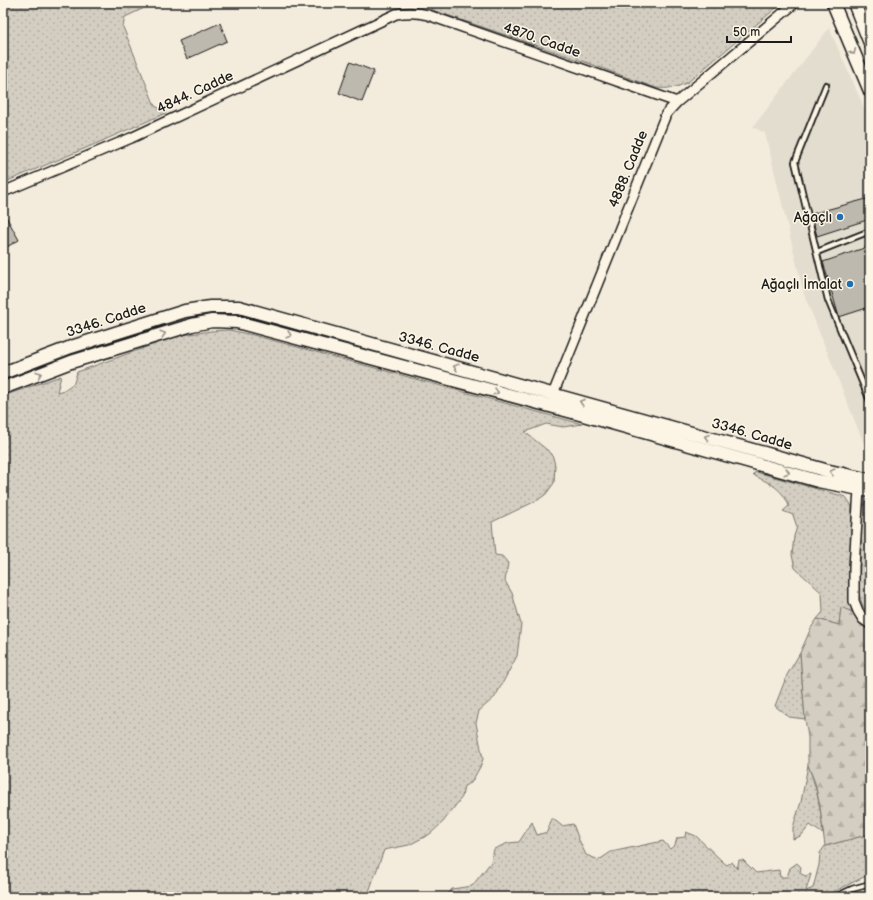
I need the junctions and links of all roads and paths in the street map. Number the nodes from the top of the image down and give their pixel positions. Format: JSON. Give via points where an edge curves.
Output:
{"nodes":[{"id":1,"x":796,"y":3,"type":"edge"},
{"id":2,"x":833,"y":3,"type":"edge"},
{"id":3,"x":854,"y":3,"type":"edge"},
{"id":4,"x":396,"y":14,"type":"joint"},
{"id":5,"x":870,"y":43,"type":"edge"},
{"id":6,"x":826,"y":85,"type":"dead end"},
{"id":7,"x":870,"y":91,"type":"edge"},
{"id":8,"x":677,"y":102,"type":"junction"},
{"id":9,"x":3,"y":192,"type":"edge"},
{"id":10,"x":870,"y":232,"type":"edge"},
{"id":11,"x":817,"y":252,"type":"junction"},
{"id":12,"x":3,"y":373,"type":"edge"},
{"id":13,"x":3,"y":388,"type":"edge"},
{"id":14,"x":554,"y":394,"type":"junction"},
{"id":15,"x":870,"y":400,"type":"edge"},
{"id":16,"x":870,"y":480,"type":"edge"},
{"id":17,"x":865,"y":490,"type":"edge"},
{"id":18,"x":870,"y":624,"type":"edge"},
{"id":19,"x":870,"y":884,"type":"edge"},
{"id":20,"x":835,"y":897,"type":"edge"}],
"edges":[{"from":1,"to":8,"type":"street","name":"4888. Cadde"},
{"from":2,"to":7,"type":"street","one_way":true},
{"from":3,"to":5,"type":"street"},
{"from":4,"to":8,"type":"street","name":"4870. Cadde","via":[[410,12],[428,15]]},
{"from":4,"to":9,"type":"street","name":"4844. Cadde","via":[[131,138]]},
{"from":6,"to":11,"type":"lane","via":[[795,162]]},
{"from":8,"to":14,"type":"street","name":"4888. Cadde","via":[[663,121]]},
{"from":10,"to":11,"type":"lane"},
{"from":11,"to":15,"type":"lane","via":[[828,300]]},
{"from":14,"to":12,"type":"street","name":"3346. Cadde","one_way":true,"via":[[247,309],[224,306],[178,314],[71,347]]},
{"from":13,"to":17,"type":"street","name":"3346. Cadde","one_way":true,"via":[[71,362],[192,325],[212,321],[238,322],[818,481]]},
{"from":16,"to":14,"type":"street","name":"3346. Cadde","one_way":true,"via":[[825,470]]},
{"from":17,"to":18,"type":"street","via":[[854,567],[854,601],[858,611]]},
{"from":19,"to":20,"type":"lane"}]}
